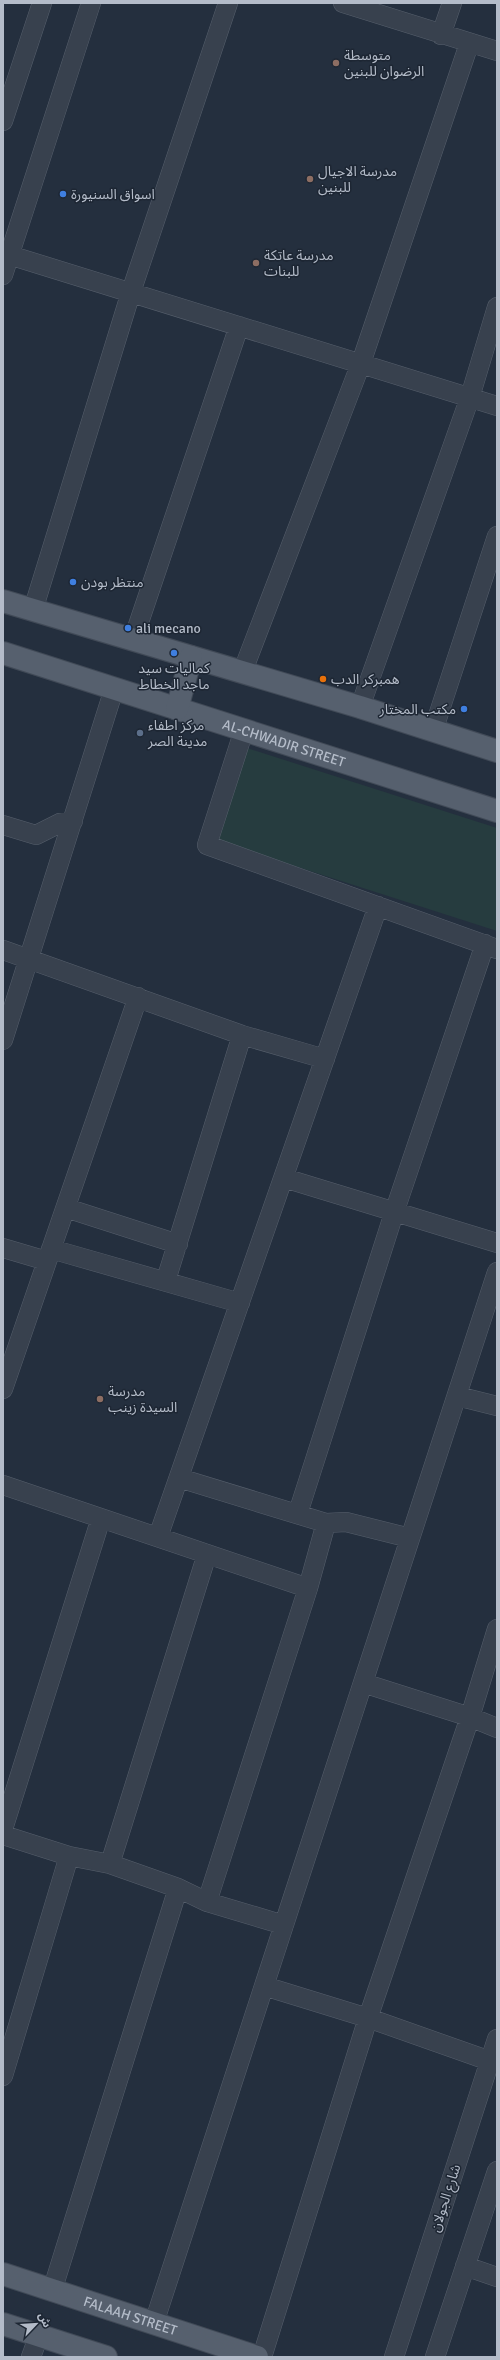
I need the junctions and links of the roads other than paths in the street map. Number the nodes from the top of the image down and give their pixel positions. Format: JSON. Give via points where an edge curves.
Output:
{"nodes":[{"id":1,"x":42,"y":3,"type":"edge"},
{"id":2,"x":91,"y":3,"type":"edge"},
{"id":3,"x":228,"y":3,"type":"edge"},
{"id":4,"x":343,"y":3,"type":"edge"},
{"id":5,"x":452,"y":3,"type":"edge"},
{"id":6,"x":441,"y":35,"type":"junction"},
{"id":7,"x":469,"y":44,"type":"junction"},
{"id":8,"x":497,"y":51,"type":"edge"},
{"id":9,"x":3,"y":121,"type":"edge"},
{"id":10,"x":9,"y":255,"type":"junction"},
{"id":11,"x":3,"y":275,"type":"edge"},
{"id":12,"x":131,"y":292,"type":"junction"},
{"id":13,"x":497,"y":307,"type":"edge"},
{"id":14,"x":239,"y":326,"type":"junction"},
{"id":15,"x":361,"y":363,"type":"junction"},
{"id":16,"x":470,"y":397,"type":"junction"},
{"id":17,"x":497,"y":406,"type":"edge"},
{"id":18,"x":497,"y":536,"type":"edge"},
{"id":19,"x":3,"y":601,"type":"edge"},
{"id":20,"x":32,"y":610,"type":"junction"},
{"id":21,"x":133,"y":640,"type":"junction"},
{"id":22,"x":3,"y":653,"type":"edge"},
{"id":23,"x":191,"y":657,"type":"junction"},
{"id":24,"x":242,"y":673,"type":"junction"},
{"id":25,"x":114,"y":689,"type":"junction"},
{"id":26,"x":360,"y":707,"type":"junction"},
{"id":27,"x":177,"y":709,"type":"junction"},
{"id":28,"x":244,"y":730,"type":"junction"},
{"id":29,"x":433,"y":731,"type":"junction"},
{"id":30,"x":497,"y":751,"type":"edge"},
{"id":31,"x":497,"y":811,"type":"edge"},
{"id":32,"x":73,"y":821,"type":"junction"},
{"id":33,"x":3,"y":825,"type":"edge"},
{"id":34,"x":378,"y":906,"type":"junction"},
{"id":35,"x":491,"y":946,"type":"edge"},
{"id":36,"x":3,"y":950,"type":"edge"},
{"id":37,"x":29,"y":959,"type":"junction"},
{"id":38,"x":138,"y":997,"type":"junction"},
{"id":39,"x":242,"y":1035,"type":"junction"},
{"id":40,"x":3,"y":1040,"type":"edge"},
{"id":41,"x":325,"y":1059,"type":"junction"},
{"id":42,"x":284,"y":1178,"type":"junction"},
{"id":43,"x":66,"y":1208,"type":"junction"},
{"id":44,"x":394,"y":1213,"type":"junction"},
{"id":45,"x":497,"y":1243,"type":"edge"},
{"id":46,"x":178,"y":1244,"type":"junction"},
{"id":47,"x":3,"y":1248,"type":"edge"},
{"id":48,"x":49,"y":1255,"type":"junction"},
{"id":49,"x":497,"y":1272,"type":"edge"},
{"id":50,"x":166,"y":1280,"type":"junction"},
{"id":51,"x":240,"y":1303,"type":"junction"},
{"id":52,"x":491,"y":1312,"type":"edge"},
{"id":53,"x":3,"y":1389,"type":"edge"},
{"id":54,"x":457,"y":1396,"type":"junction"},
{"id":55,"x":497,"y":1406,"type":"edge"},
{"id":56,"x":179,"y":1478,"type":"junction"},
{"id":57,"x":3,"y":1485,"type":"edge"},
{"id":58,"x":298,"y":1513,"type":"junction"},
{"id":59,"x":101,"y":1518,"type":"junction"},
{"id":60,"x":326,"y":1523,"type":"junction"},
{"id":61,"x":158,"y":1537,"type":"junction"},
{"id":62,"x":410,"y":1538,"type":"junction"},
{"id":63,"x":207,"y":1554,"type":"junction"},
{"id":64,"x":308,"y":1588,"type":"junction"},
{"id":65,"x":497,"y":1629,"type":"edge"},
{"id":66,"x":363,"y":1683,"type":"junction"},
{"id":67,"x":470,"y":1717,"type":"junction"},
{"id":68,"x":497,"y":1728,"type":"edge"},
{"id":69,"x":3,"y":1829,"type":"edge"},
{"id":70,"x":3,"y":1835,"type":"edge"},
{"id":71,"x":69,"y":1856,"type":"junction"},
{"id":72,"x":110,"y":1864,"type":"junction"},
{"id":73,"x":178,"y":1888,"type":"junction"},
{"id":74,"x":207,"y":1902,"type":"junction"},
{"id":75,"x":284,"y":1926,"type":"junction"},
{"id":76,"x":264,"y":1986,"type":"junction"},
{"id":77,"x":368,"y":2018,"type":"junction"},
{"id":78,"x":497,"y":2039,"type":"edge"},
{"id":79,"x":490,"y":2061,"type":"junction"},
{"id":80,"x":3,"y":2076,"type":"edge"},
{"id":81,"x":497,"y":2171,"type":"edge"},
{"id":82,"x":465,"y":2266,"type":"junction"},
{"id":83,"x":3,"y":2274,"type":"edge"},
{"id":84,"x":497,"y":2276,"type":"edge"},
{"id":85,"x":52,"y":2291,"type":"junction"},
{"id":86,"x":154,"y":2323,"type":"junction"},
{"id":87,"x":3,"y":2324,"type":"edge"},
{"id":88,"x":39,"y":2335,"type":"junction"},
{"id":89,"x":32,"y":2357,"type":"edge"},
{"id":90,"x":106,"y":2357,"type":"edge"},
{"id":91,"x":257,"y":2357,"type":"edge"},
{"id":92,"x":262,"y":2357,"type":"edge"},
{"id":93,"x":394,"y":2357,"type":"edge"},
{"id":94,"x":435,"y":2357,"type":"edge"}],
"edges":[{"from":1,"to":9,"type":"street"},
{"from":2,"to":10,"type":"street"},
{"from":3,"to":12,"type":"street"},
{"from":4,"to":6,"type":"street"},
{"from":5,"to":6,"type":"street"},
{"from":6,"to":7,"type":"street"},
{"from":7,"to":8,"type":"street"},
{"from":7,"to":15,"type":"street"},
{"from":10,"to":11,"type":"street"},
{"from":10,"to":12,"type":"street"},
{"from":12,"to":14,"type":"street"},
{"from":12,"to":20,"type":"street"},
{"from":13,"to":16,"type":"street"},
{"from":14,"to":15,"type":"street"},
{"from":14,"to":21,"type":"street"},
{"from":15,"to":16,"type":"street"},
{"from":15,"to":24,"type":"street"},
{"from":16,"to":17,"type":"street"},
{"from":16,"to":26,"type":"street"},
{"from":18,"to":29,"type":"street"},
{"from":19,"to":20,"type":"main road"},
{"from":20,"to":21,"type":"main road"},
{"from":21,"to":23,"type":"main road"},
{"from":22,"to":25,"type":"main road","name":"AL-CHWADIR STREET"},
{"from":23,"to":24,"type":"main road"},
{"from":23,"to":27,"type":"main road"},
{"from":24,"to":26,"type":"main road"},
{"from":25,"to":27,"type":"main road","name":"AL-CHWADIR STREET"},
{"from":25,"to":32,"type":"street"},
{"from":26,"to":29,"type":"main road"},
{"from":27,"to":28,"type":"main road","name":"AL-CHWADIR STREET"},
{"from":28,"to":31,"type":"main road","name":"AL-CHWADIR STREET"},
{"from":28,"to":34,"type":"street","via":[[207,845]]},
{"from":29,"to":30,"type":"main road"},
{"from":32,"to":33,"type":"street","via":[[60,823],[36,835]]},
{"from":32,"to":37,"type":"street"},
{"from":34,"to":35,"type":"street"},
{"from":34,"to":41,"type":"street"},
{"from":35,"to":44,"type":"street"},
{"from":36,"to":37,"type":"street"},
{"from":37,"to":38,"type":"street"},
{"from":37,"to":40,"type":"street"},
{"from":38,"to":39,"type":"street"},
{"from":38,"to":43,"type":"street"},
{"from":39,"to":41,"type":"street"},
{"from":39,"to":46,"type":"street"},
{"from":41,"to":42,"type":"street"},
{"from":42,"to":44,"type":"street"},
{"from":42,"to":51,"type":"street"},
{"from":43,"to":46,"type":"street"},
{"from":43,"to":48,"type":"street"},
{"from":44,"to":45,"type":"street"},
{"from":44,"to":58,"type":"street"},
{"from":46,"to":50,"type":"street"},
{"from":47,"to":48,"type":"street"},
{"from":48,"to":50,"type":"street"},
{"from":48,"to":53,"type":"street"},
{"from":49,"to":52,"type":"street"},
{"from":50,"to":51,"type":"street"},
{"from":51,"to":56,"type":"street"},
{"from":52,"to":54,"type":"street"},
{"from":54,"to":55,"type":"street"},
{"from":54,"to":62,"type":"street"},
{"from":56,"to":58,"type":"street"},
{"from":56,"to":61,"type":"street"},
{"from":57,"to":59,"type":"street"},
{"from":58,"to":60,"type":"street"},
{"from":59,"to":61,"type":"street"},
{"from":59,"to":69,"type":"street"},
{"from":60,"to":62,"type":"street","via":[[346,1522]]},
{"from":60,"to":64,"type":"street"},
{"from":61,"to":63,"type":"street"},
{"from":62,"to":66,"type":"street"},
{"from":63,"to":64,"type":"street"},
{"from":63,"to":72,"type":"street"},
{"from":64,"to":74,"type":"street"},
{"from":65,"to":67,"type":"street"},
{"from":66,"to":67,"type":"street"},
{"from":66,"to":75,"type":"street"},
{"from":67,"to":68,"type":"street"},
{"from":67,"to":77,"type":"street"},
{"from":70,"to":71,"type":"street"},
{"from":71,"to":72,"type":"street"},
{"from":71,"to":80,"type":"street"},
{"from":72,"to":73,"type":"street"},
{"from":73,"to":74,"type":"street"},
{"from":73,"to":85,"type":"street"},
{"from":74,"to":75,"type":"street"},
{"from":75,"to":76,"type":"street"},
{"from":76,"to":77,"type":"street"},
{"from":76,"to":86,"type":"street"},
{"from":77,"to":79,"type":"street"},
{"from":77,"to":92,"type":"street"},
{"from":78,"to":79,"type":"street","name":"شارع الجولان"},
{"from":79,"to":93,"type":"street","name":"شارع الجولان"},
{"from":81,"to":82,"type":"street"},
{"from":82,"to":84,"type":"street"},
{"from":82,"to":94,"type":"street"},
{"from":83,"to":85,"type":"main road","name":"FALAAH STREET"},
{"from":85,"to":86,"type":"main road","name":"FALAAH STREET"},
{"from":86,"to":91,"type":"main road","name":"FALAAH STREET"},
{"from":87,"to":88,"type":"main road"},
{"from":88,"to":89,"type":"street"},
{"from":88,"to":90,"type":"main road"}]}
